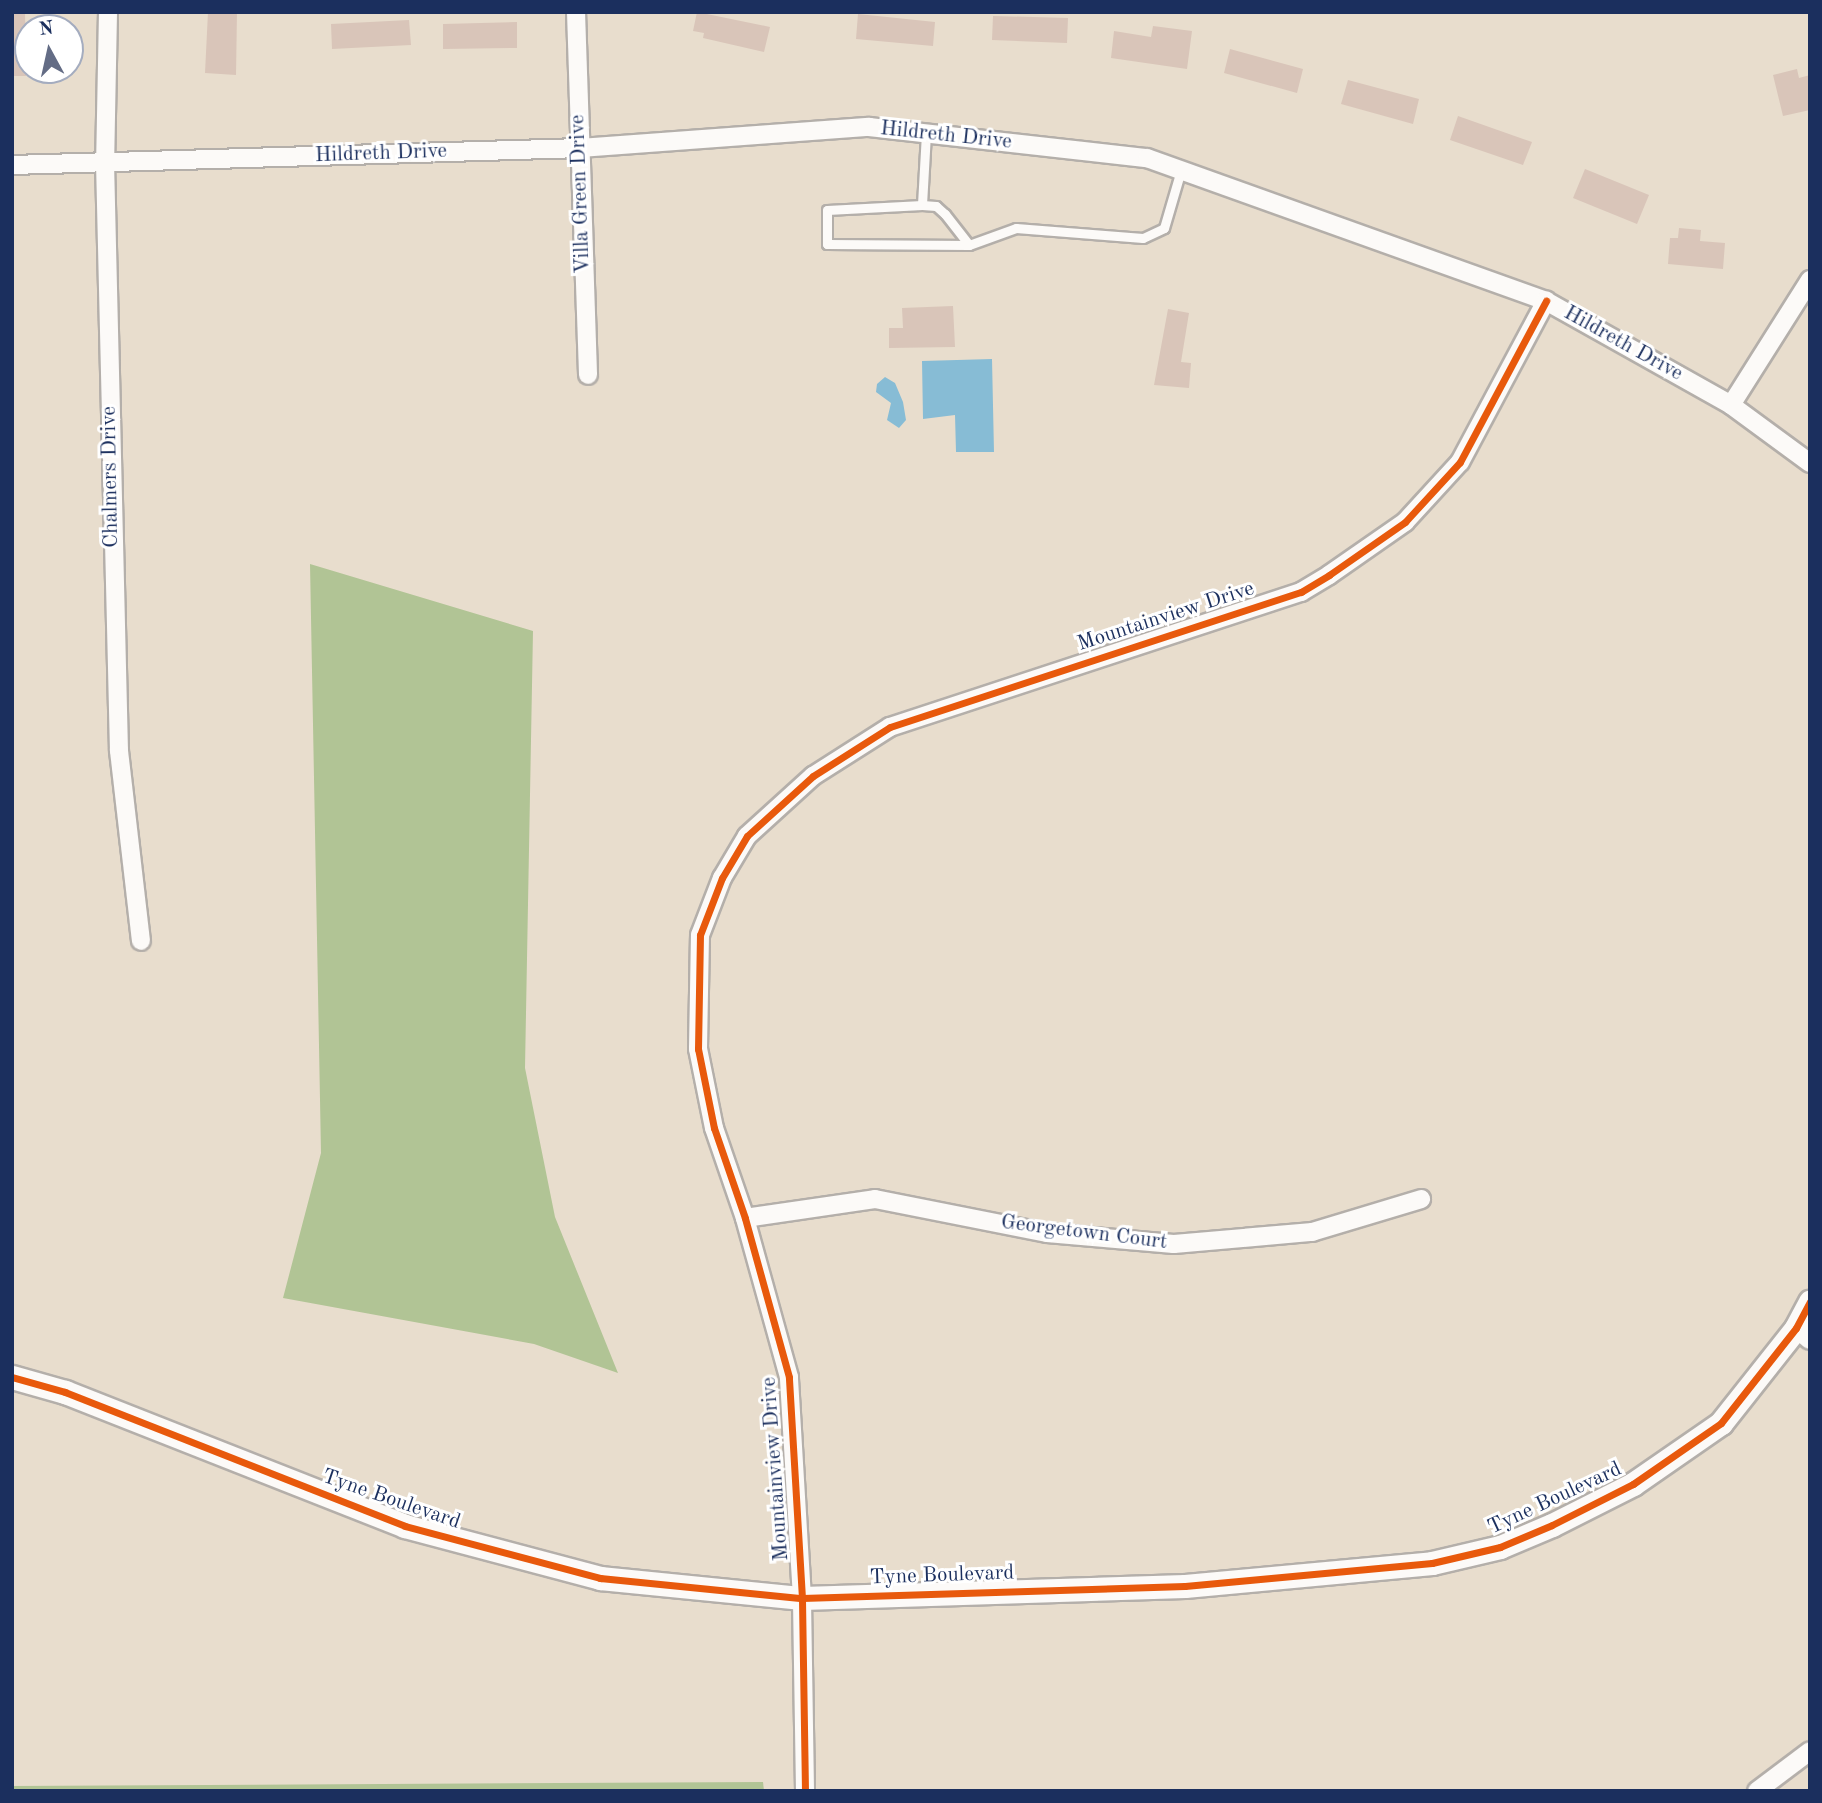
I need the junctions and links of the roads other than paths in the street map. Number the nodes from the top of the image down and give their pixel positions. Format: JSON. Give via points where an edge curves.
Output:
{"nodes":[{"id":1,"x":108,"y":12,"type":"edge"},
{"id":2,"x":576,"y":12,"type":"edge"},
{"id":3,"x":926,"y":133,"type":"junction"},
{"id":4,"x":580,"y":148,"type":"junction"},
{"id":5,"x":105,"y":162,"type":"junction"},
{"id":6,"x":12,"y":165,"type":"edge"},
{"id":7,"x":1181,"y":170,"type":"junction"},
{"id":8,"x":922,"y":205,"type":"junction"},
{"id":9,"x":970,"y":245,"type":"junction"},
{"id":10,"x":1810,"y":280,"type":"edge"},
{"id":11,"x":1546,"y":301,"type":"junction"},
{"id":12,"x":588,"y":375,"type":"dead end"},
{"id":13,"x":1731,"y":405,"type":"junction"},
{"id":14,"x":1810,"y":463,"type":"edge"},
{"id":15,"x":141,"y":941,"type":"dead end"},
{"id":16,"x":1421,"y":1199,"type":"dead end"},
{"id":17,"x":745,"y":1218,"type":"junction"},
{"id":18,"x":1810,"y":1302,"type":"edge"},
{"id":19,"x":1803,"y":1334,"type":"edge"},
{"id":20,"x":12,"y":1377,"type":"edge"},
{"id":21,"x":802,"y":1598,"type":"junction"},
{"id":22,"x":1810,"y":1751,"type":"edge"},
{"id":23,"x":805,"y":1791,"type":"edge"},
{"id":24,"x":1757,"y":1791,"type":"edge"}],
"edges":[{"from":1,"to":5,"type":"street","name":"Chalmers Drive"},
{"from":2,"to":4,"type":"street","name":"Villa Green Drive"},
{"from":3,"to":4,"type":"street","name":"Hildreth Drive","via":[[869,127]]},
{"from":3,"to":7,"type":"street","name":"Hildreth Drive","via":[[1147,158]]},
{"from":3,"to":8,"type":"lane"},
{"from":4,"to":5,"type":"street","name":"Hildreth Drive"},
{"from":4,"to":12,"type":"street","name":"Villa Green Drive"},
{"from":5,"to":6,"type":"street","name":"Hildreth Drive"},
{"from":5,"to":15,"type":"street","name":"Chalmers Drive","via":[[119,751]]},
{"from":7,"to":9,"type":"lane","via":[[1164,228],[1154,235],[1143,238],[1016,228]]},
{"from":7,"to":11,"type":"street","name":"Hildreth Drive"},
{"from":8,"to":9,"type":"lane","via":[[936,206]]},
{"from":8,"to":9,"type":"lane","via":[[827,210],[827,244]]},
{"from":10,"to":13,"type":"street"},
{"from":11,"to":13,"type":"street","name":"Hildreth Drive"},
{"from":11,"to":17,"type":"street","name":"Mountainview Drive","via":[[1460,462],[1405,522],[1312,587],[890,727],[813,776],[747,836],[722,878],[700,935],[698,1049],[714,1128]]},
{"from":13,"to":14,"type":"street","name":"Hildreth Drive"},
{"from":16,"to":17,"type":"street","name":"Georgetown Court","via":[[1312,1232],[1174,1244],[1047,1233],[875,1199]]},
{"from":17,"to":21,"type":"street","name":"Mountainview Drive","via":[[789,1377]]},
{"from":18,"to":19,"type":"street","name":"Tyne Boulevard"},
{"from":19,"to":21,"type":"street","name":"Tyne Boulevard","via":[[1721,1423],[1633,1483],[1500,1546],[1432,1563],[1185,1586]]},
{"from":20,"to":21,"type":"street","name":"Tyne Boulevard","via":[[65,1392],[298,1485],[464,1544],[600,1578]]},
{"from":21,"to":23,"type":"street","name":"Mountainview Drive"},
{"from":22,"to":24,"type":"street"}]}
